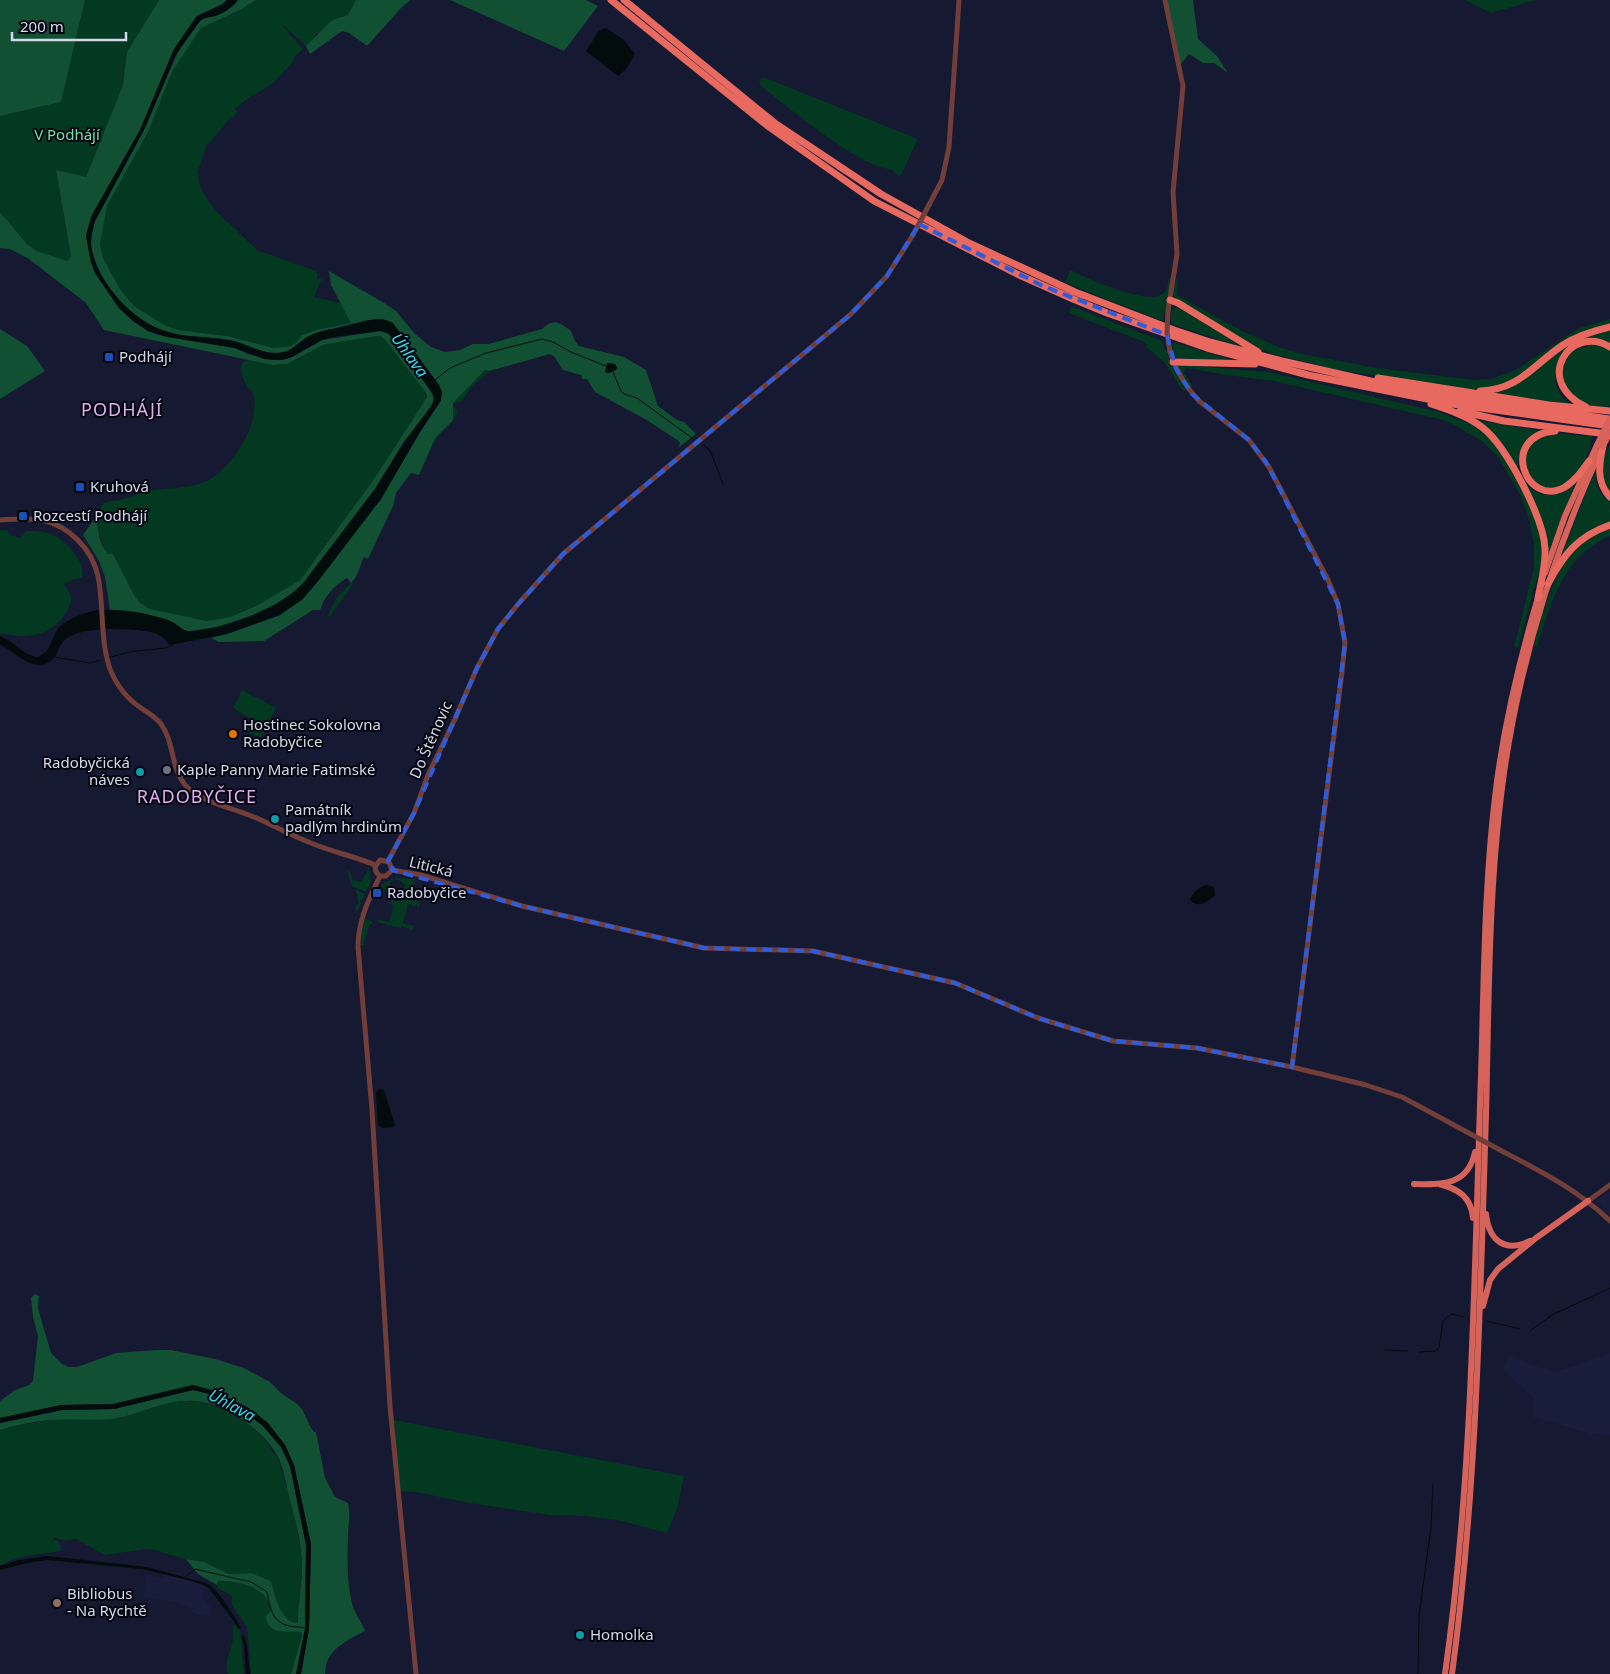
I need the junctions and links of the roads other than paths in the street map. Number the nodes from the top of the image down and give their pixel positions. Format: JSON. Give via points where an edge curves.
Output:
{"nodes":[{"id":1,"x":611,"y":0,"type":"edge"},
{"id":2,"x":624,"y":0,"type":"edge"},
{"id":3,"x":959,"y":0,"type":"edge"},
{"id":4,"x":1165,"y":0,"type":"edge"},
{"id":5,"x":1170,"y":300,"type":"junction"},
{"id":6,"x":1610,"y":327,"type":"edge"},
{"id":7,"x":1610,"y":348,"type":"edge"},
{"id":8,"x":1264,"y":360,"type":"junction"},
{"id":9,"x":1173,"y":362,"type":"junction"},
{"id":10,"x":1334,"y":373,"type":"junction"},
{"id":11,"x":1427,"y":386,"type":"junction"},
{"id":12,"x":1397,"y":394,"type":"junction"},
{"id":13,"x":1440,"y":407,"type":"junction"},
{"id":14,"x":1596,"y":410,"type":"junction"},
{"id":15,"x":1610,"y":411,"type":"edge"},
{"id":16,"x":1610,"y":419,"type":"edge"},
{"id":17,"x":1610,"y":426,"type":"edge"},
{"id":18,"x":1566,"y":429,"type":"junction"},
{"id":19,"x":1610,"y":433,"type":"edge"},
{"id":20,"x":1600,"y":446,"type":"junction"},
{"id":21,"x":1589,"y":461,"type":"junction"},
{"id":22,"x":1610,"y":497,"type":"edge"},
{"id":23,"x":0,"y":520,"type":"edge"},
{"id":24,"x":1610,"y":525,"type":"edge"},
{"id":25,"x":1548,"y":584,"type":"junction"},
{"id":26,"x":1538,"y":598,"type":"junction"},
{"id":27,"x":388,"y":861,"type":"junction"},
{"id":28,"x":375,"y":865,"type":"junction"},
{"id":29,"x":392,"y":870,"type":"junction"},
{"id":30,"x":380,"y":876,"type":"junction"},
{"id":31,"x":1292,"y":1067,"type":"junction"},
{"id":32,"x":1478,"y":1131,"type":"junction"},
{"id":33,"x":1414,"y":1184,"type":"dead end"},
{"id":34,"x":1438,"y":1184,"type":"junction"},
{"id":35,"x":1610,"y":1185,"type":"edge"},
{"id":36,"x":1483,"y":1193,"type":"junction"},
{"id":37,"x":1588,"y":1201,"type":"junction"},
{"id":38,"x":1610,"y":1220,"type":"edge"},
{"id":39,"x":1536,"y":1238,"type":"junction"},
{"id":40,"x":1475,"y":1242,"type":"junction"},
{"id":41,"x":1479,"y":1329,"type":"junction"},
{"id":42,"x":416,"y":1674,"type":"edge"},
{"id":43,"x":1445,"y":1674,"type":"edge"},
{"id":44,"x":1452,"y":1674,"type":"edge"}],
"edges":[{"from":1,"to":8,"type":"highway","via":[[769,128],[874,201],[1073,299],[1172,336]]},
{"from":2,"to":8,"type":"highway","via":[[776,124],[881,194],[969,243],[1068,289]]},
{"from":3,"to":27,"type":"street","name":"Do Štěnovic","bridge":true,"via":[[949,147],[942,180],[887,276],[851,314],[563,554],[519,602],[498,629],[477,668],[414,813]]},
{"from":4,"to":5,"type":"street","via":[[1182,86],[1173,192],[1177,254]]},
{"from":5,"to":8,"type":"highway"},
{"from":5,"to":9,"type":"street","bridge":true,"via":[[1167,333]]},
{"from":6,"to":11,"type":"highway","via":[[1573,339],[1519,380],[1504,387],[1477,391]]},
{"from":7,"to":14,"type":"highway","via":[[1594,341],[1578,344],[1560,365],[1559,376],[1565,391],[1577,402]]},
{"from":8,"to":9,"type":"highway","via":[[1242,364]]},
{"from":8,"to":10,"type":"highway"},
{"from":8,"to":12,"type":"highway"},
{"from":9,"to":31,"type":"street","via":[[1184,384],[1199,401],[1243,435],[1262,456],[1328,580],[1343,623],[1342,672]]},
{"from":10,"to":11,"type":"highway"},
{"from":10,"to":16,"type":"highway","via":[[1452,397]]},
{"from":11,"to":14,"type":"highway"},
{"from":12,"to":13,"type":"highway"},
{"from":12,"to":17,"type":"highway"},
{"from":13,"to":18,"type":"highway","via":[[1504,421]]},
{"from":13,"to":26,"type":"highway","via":[[1490,434],[1532,504],[1542,526],[1545,548]]},
{"from":14,"to":15,"type":"highway"},
{"from":16,"to":20,"type":"highway","bridge":true},
{"from":18,"to":19,"type":"highway"},
{"from":18,"to":21,"type":"highway","via":[[1541,434],[1530,440],[1523,456],[1526,475],[1544,490],[1556,490],[1572,482]]},
{"from":19,"to":20,"type":"highway","bridge":true},
{"from":20,"to":21,"type":"highway"},
{"from":20,"to":22,"type":"highway","via":[[1600,479]]},
{"from":20,"to":25,"type":"highway"},
{"from":21,"to":26,"type":"highway","via":[[1565,516]]},
{"from":23,"to":28,"type":"street","via":[[42,520],[74,536],[85,548],[98,576],[103,637],[112,674],[126,695],[162,725],[178,773],[185,784],[207,799],[309,842]]},
{"from":24,"to":25,"type":"highway","via":[[1578,542],[1562,560]]},
{"from":25,"to":36,"type":"highway","via":[[1522,677],[1501,796],[1492,921]]},
{"from":26,"to":32,"type":"highway","via":[[1511,700],[1495,795],[1488,882]]},
{"from":27,"to":28,"type":"street","via":[[380,860]]},
{"from":27,"to":29,"type":"street"},
{"from":28,"to":30,"type":"street"},
{"from":29,"to":30,"type":"street","via":[[386,876]]},
{"from":29,"to":31,"type":"street","name":"Litická","via":[[421,875],[522,906],[704,948],[813,951],[955,983],[1038,1018],[1113,1041],[1197,1048]]},
{"from":30,"to":42,"type":"street","via":[[362,917],[358,955],[372,1110],[390,1406]]},
{"from":31,"to":37,"type":"street","name":"Litická","bridge":true,"via":[[1402,1097],[1565,1185]]},
{"from":32,"to":34,"type":"highway","via":[[1469,1169],[1456,1180]]},
{"from":32,"to":40,"type":"highway"},
{"from":33,"to":34,"type":"highway"},
{"from":34,"to":40,"type":"highway","via":[[1452,1187],[1468,1201],[1473,1214]]},
{"from":35,"to":37,"type":"street"},
{"from":36,"to":39,"type":"highway","via":[[1486,1221],[1495,1239],[1512,1246]]},
{"from":36,"to":41,"type":"highway"},
{"from":37,"to":38,"type":"street","name":"Litická"},
{"from":37,"to":39,"type":"highway"},
{"from":39,"to":41,"type":"highway","via":[[1498,1269],[1490,1280]]},
{"from":40,"to":43,"type":"highway","via":[[1470,1396]]},
{"from":41,"to":44,"type":"highway","via":[[1467,1530]]}]}
